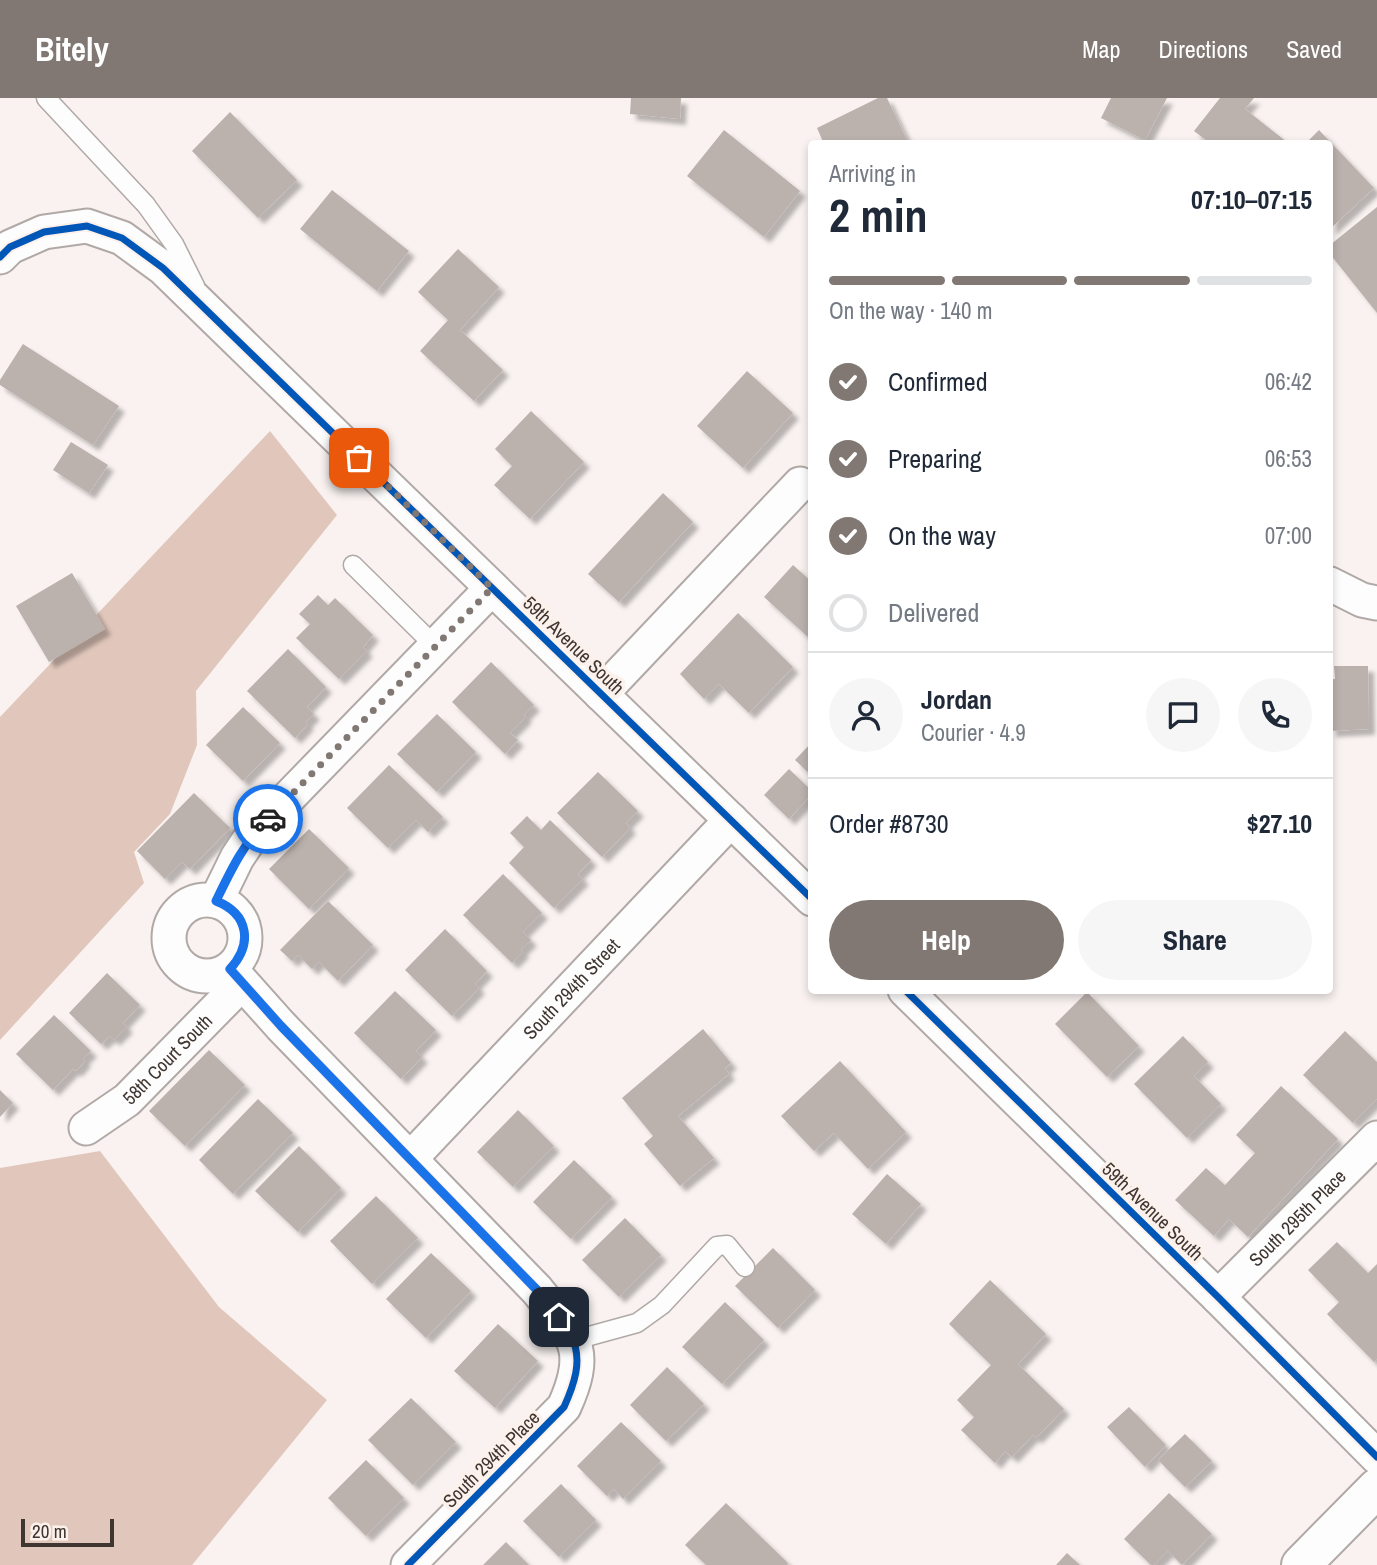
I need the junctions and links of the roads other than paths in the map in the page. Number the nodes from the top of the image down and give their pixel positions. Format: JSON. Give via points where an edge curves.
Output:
{"nodes":[{"id":1,"x":46,"y":98,"type":"edge"},
{"id":2,"x":5,"y":252,"type":"edge"},
{"id":3,"x":208,"y":311,"type":"junction"},
{"id":4,"x":800,"y":484,"type":"dead end"},
{"id":5,"x":353,"y":565,"type":"dead end"},
{"id":6,"x":1333,"y":586,"type":"edge"},
{"id":7,"x":492,"y":588,"type":"junction"},
{"id":8,"x":1377,"y":603,"type":"edge"},
{"id":9,"x":435,"y":646,"type":"junction"},
{"id":10,"x":601,"y":694,"type":"junction"},
{"id":11,"x":732,"y":820,"type":"junction"},
{"id":12,"x":808,"y":896,"type":"edge"},
{"id":13,"x":216,"y":901,"type":"junction"},
{"id":14,"x":236,"y":976,"type":"junction"},
{"id":15,"x":909,"y":994,"type":"edge"},
{"id":16,"x":86,"y":1128,"type":"dead end"},
{"id":17,"x":1377,"y":1138,"type":"edge"},
{"id":18,"x":411,"y":1158,"type":"junction"},
{"id":19,"x":745,"y":1267,"type":"dead end"},
{"id":20,"x":1218,"y":1297,"type":"junction"},
{"id":21,"x":576,"y":1352,"type":"junction"},
{"id":22,"x":1377,"y":1457,"type":"edge"},
{"id":23,"x":1377,"y":1488,"type":"edge"},
{"id":24,"x":408,"y":1565,"type":"edge"},
{"id":25,"x":1301,"y":1565,"type":"edge"}],
"edges":[{"from":1,"to":3,"type":"lane","via":[[146,205],[174,244]]},
{"from":2,"to":3,"type":"street","name":"59th Avenue South","via":[[44,232],[87,226],[122,237]]},
{"from":3,"to":7,"type":"street","name":"59th Avenue South"},
{"from":4,"to":10,"type":"street"},
{"from":5,"to":9,"type":"lane"},
{"from":6,"to":8,"type":"street"},
{"from":7,"to":9,"type":"street"},
{"from":7,"to":10,"type":"street","name":"59th Avenue South"},
{"from":9,"to":13,"type":"street","via":[[253,834]]},
{"from":10,"to":11,"type":"street","name":"59th Avenue South"},
{"from":11,"to":12,"type":"street","name":"59th Avenue South"},
{"from":11,"to":18,"type":"street","name":"South 294th Street"},
{"from":13,"to":14,"type":"street","via":[[227,905],[242,924],[244,947]]},
{"from":13,"to":14,"type":"street","via":[[181,909],[169,931],[169,944],[173,957],[192,974]]},
{"from":14,"to":16,"type":"street","name":"58th Court South","via":[[127,1100]]},
{"from":14,"to":18,"type":"street"},
{"from":15,"to":20,"type":"street","name":"59th Avenue South"},
{"from":17,"to":20,"type":"street","name":"South 295th Place"},
{"from":18,"to":21,"type":"street","via":[[537,1290]]},
{"from":19,"to":21,"type":"lane","via":[[727,1245],[717,1246],[662,1305],[637,1323]]},
{"from":20,"to":22,"type":"street","name":"59th Avenue South"},
{"from":21,"to":24,"type":"street","name":"South 294th Place","via":[[573,1387],[564,1407]]},
{"from":23,"to":25,"type":"street"}]}
